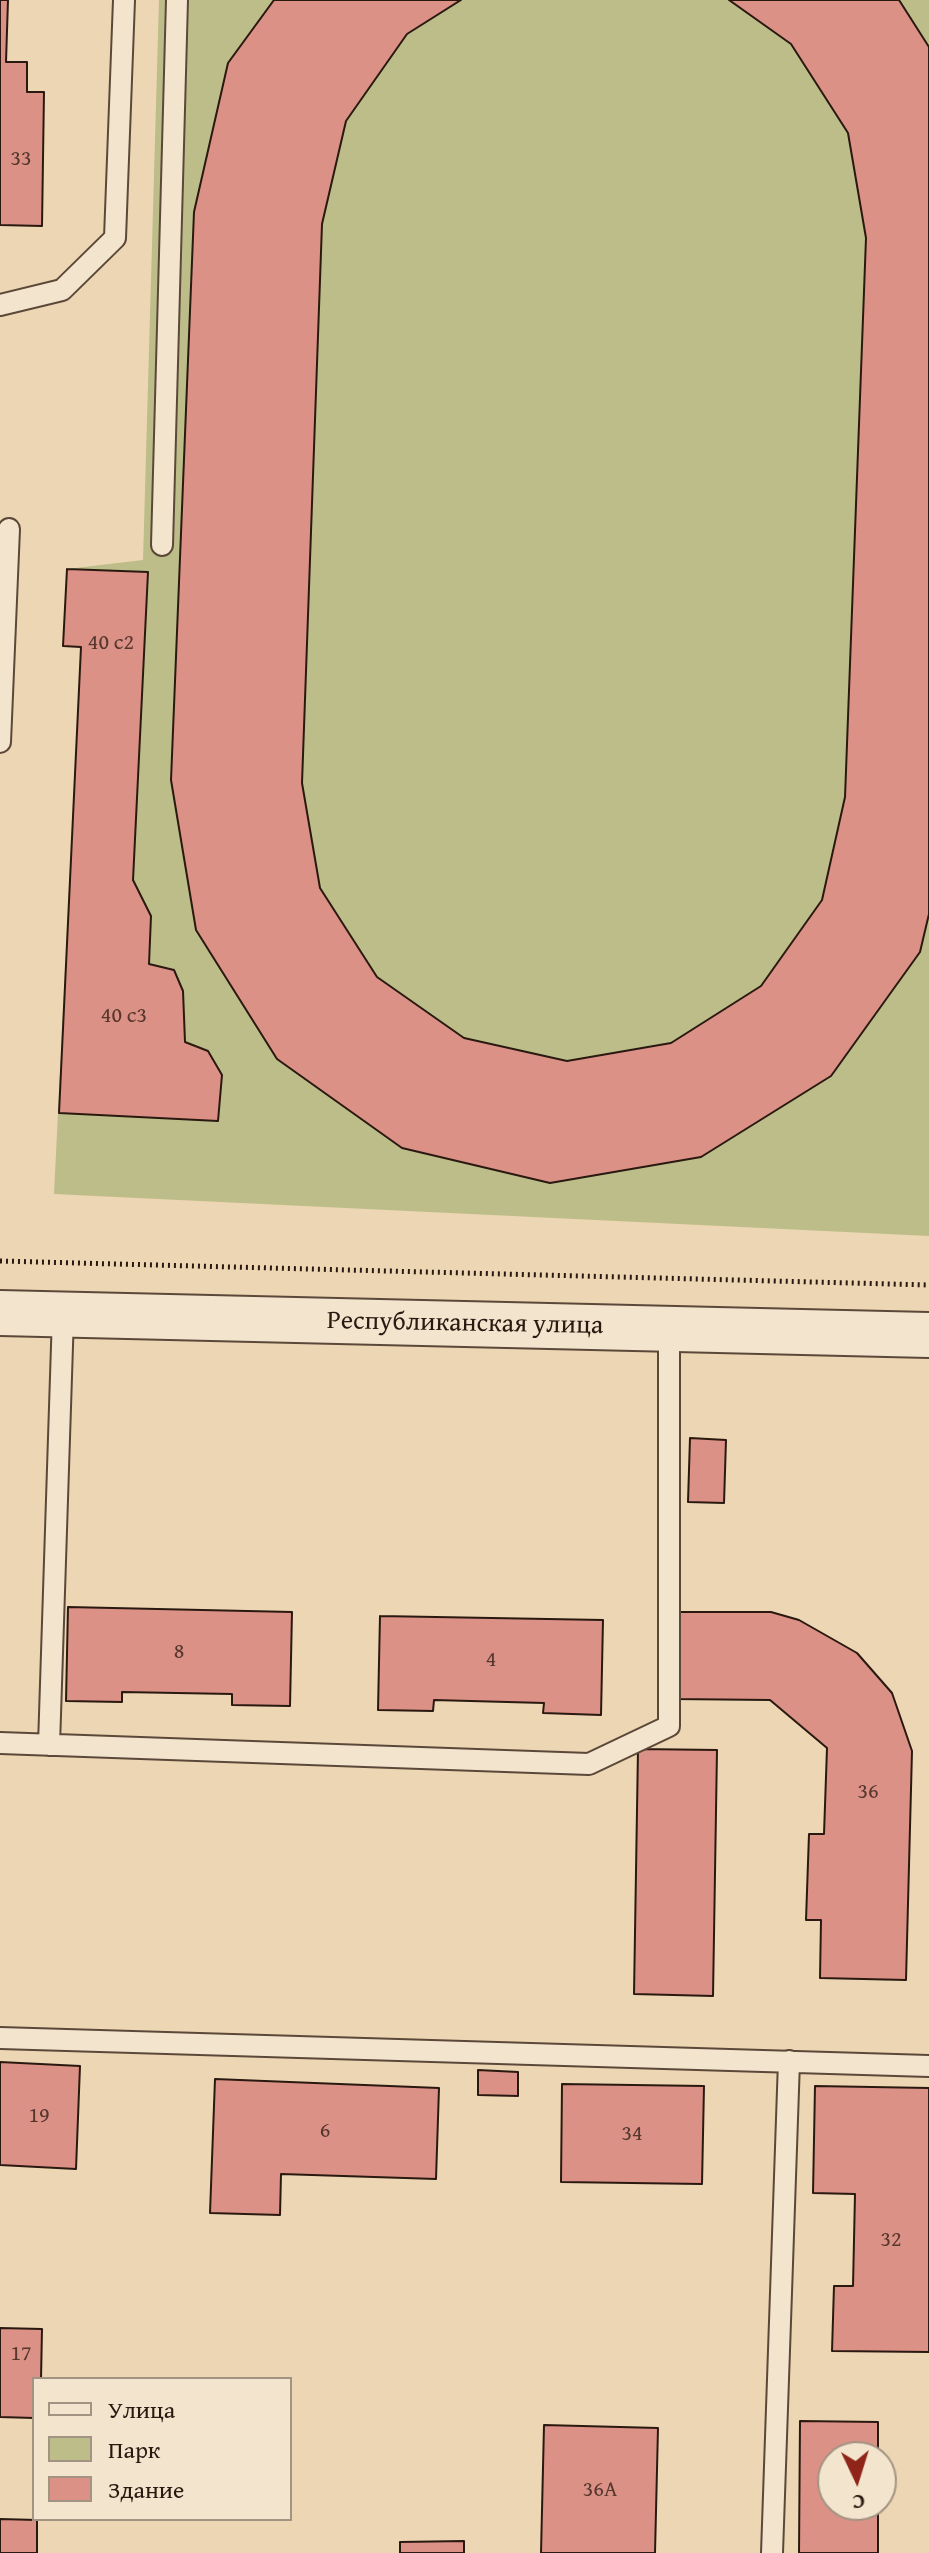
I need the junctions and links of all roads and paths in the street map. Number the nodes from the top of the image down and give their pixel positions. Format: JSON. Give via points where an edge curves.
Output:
{"nodes":[{"id":1,"x":124,"y":0,"type":"edge"},
{"id":2,"x":177,"y":0,"type":"edge"},
{"id":3,"x":0,"y":305,"type":"edge"},
{"id":4,"x":9,"y":529,"type":"dead end"},
{"id":5,"x":162,"y":545,"type":"dead end"},
{"id":6,"x":0,"y":742,"type":"edge"},
{"id":7,"x":0,"y":1261,"type":"edge"},
{"id":8,"x":929,"y":1285,"type":"edge"},
{"id":9,"x":0,"y":1313,"type":"edge"},
{"id":10,"x":63,"y":1315,"type":"junction"},
{"id":11,"x":669,"y":1329,"type":"junction"},
{"id":12,"x":929,"y":1335,"type":"edge"},
{"id":13,"x":0,"y":1743,"type":"edge"},
{"id":14,"x":49,"y":1745,"type":"junction"},
{"id":15,"x":0,"y":2038,"type":"edge"},
{"id":16,"x":789,"y":2061,"type":"junction"},
{"id":17,"x":929,"y":2066,"type":"edge"},
{"id":18,"x":772,"y":2553,"type":"edge"}],
"edges":[{"from":1,"to":3,"type":"lane","via":[[115,238],[62,290]]},
{"from":2,"to":5,"type":"lane"},
{"from":4,"to":6,"type":"lane"},
{"from":7,"to":8,"type":"path"},
{"from":9,"to":10,"type":"street","name":"Республиканская улица"},
{"from":10,"to":11,"type":"street","name":"Республиканская улица"},
{"from":10,"to":14,"type":"lane"},
{"from":11,"to":12,"type":"street","name":"Республиканская улица"},
{"from":11,"to":14,"type":"lane","via":[[669,1726],[589,1764]]},
{"from":13,"to":14,"type":"lane"},
{"from":15,"to":16,"type":"lane"},
{"from":16,"to":17,"type":"lane"},
{"from":16,"to":18,"type":"lane"}]}
